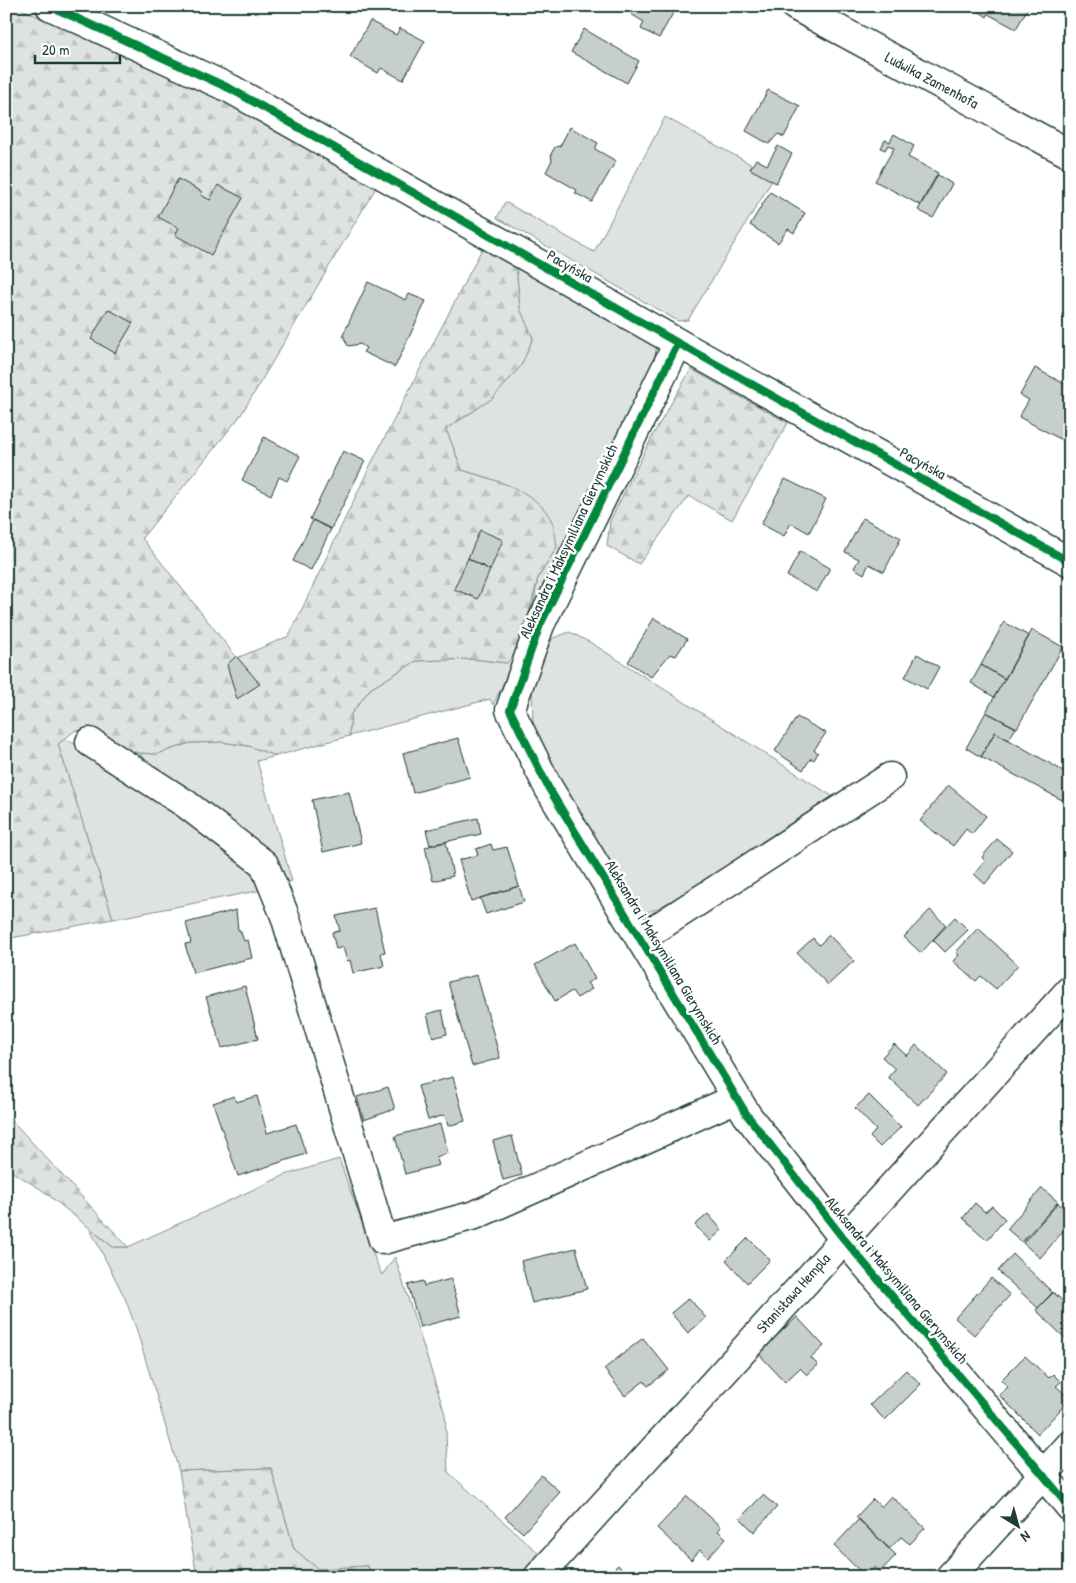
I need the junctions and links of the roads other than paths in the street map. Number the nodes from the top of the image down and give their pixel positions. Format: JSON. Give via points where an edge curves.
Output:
{"nodes":[{"id":1,"x":50,"y":6,"type":"edge"},
{"id":2,"x":795,"y":6,"type":"edge"},
{"id":3,"x":1070,"y":154,"type":"edge"},
{"id":4,"x":678,"y":343,"type":"junction"},
{"id":5,"x":1070,"y":562,"type":"edge"},
{"id":6,"x":90,"y":742,"type":"dead end"},
{"id":7,"x":890,"y":777,"type":"dead end"},
{"id":8,"x":640,"y":939,"type":"junction"},
{"id":9,"x":1070,"y":990,"type":"edge"},
{"id":10,"x":737,"y":1098,"type":"junction"},
{"id":11,"x":843,"y":1238,"type":"junction"},
{"id":12,"x":1070,"y":1445,"type":"edge"},
{"id":13,"x":1042,"y":1475,"type":"junction"},
{"id":14,"x":1070,"y":1508,"type":"edge"},
{"id":15,"x":538,"y":1577,"type":"edge"},
{"id":16,"x":950,"y":1577,"type":"edge"}],
"edges":[{"from":1,"to":4,"type":"street","name":"Pacyńska","via":[[231,89]]},
{"from":2,"to":3,"type":"street","name":"Ludwika Zamenhofa"},
{"from":4,"to":5,"type":"street","name":"Pacyńska"},
{"from":4,"to":8,"type":"street","name":"Aleksandra i Maksymiliana Gierymskich","via":[[540,626],[510,710],[548,787]]},
{"from":6,"to":10,"type":"street","via":[[186,804],[264,864],[286,916],[382,1240],[475,1215]]},
{"from":7,"to":8,"type":"street"},
{"from":8,"to":10,"type":"street","name":"Aleksandra i Maksymiliana Gierymskich"},
{"from":9,"to":11,"type":"street","name":"Stanisława Hempla"},
{"from":10,"to":11,"type":"street","name":"Aleksandra i Maksymiliana Gierymskich"},
{"from":11,"to":13,"type":"street","name":"Aleksandra i Maksymiliana Gierymskich"},
{"from":11,"to":15,"type":"street","name":"Stanisława Hempla"},
{"from":12,"to":13,"type":"street"},
{"from":13,"to":14,"type":"street","name":"Aleksandra i Maksymiliana Gierymskich"},
{"from":13,"to":16,"type":"street"}]}
